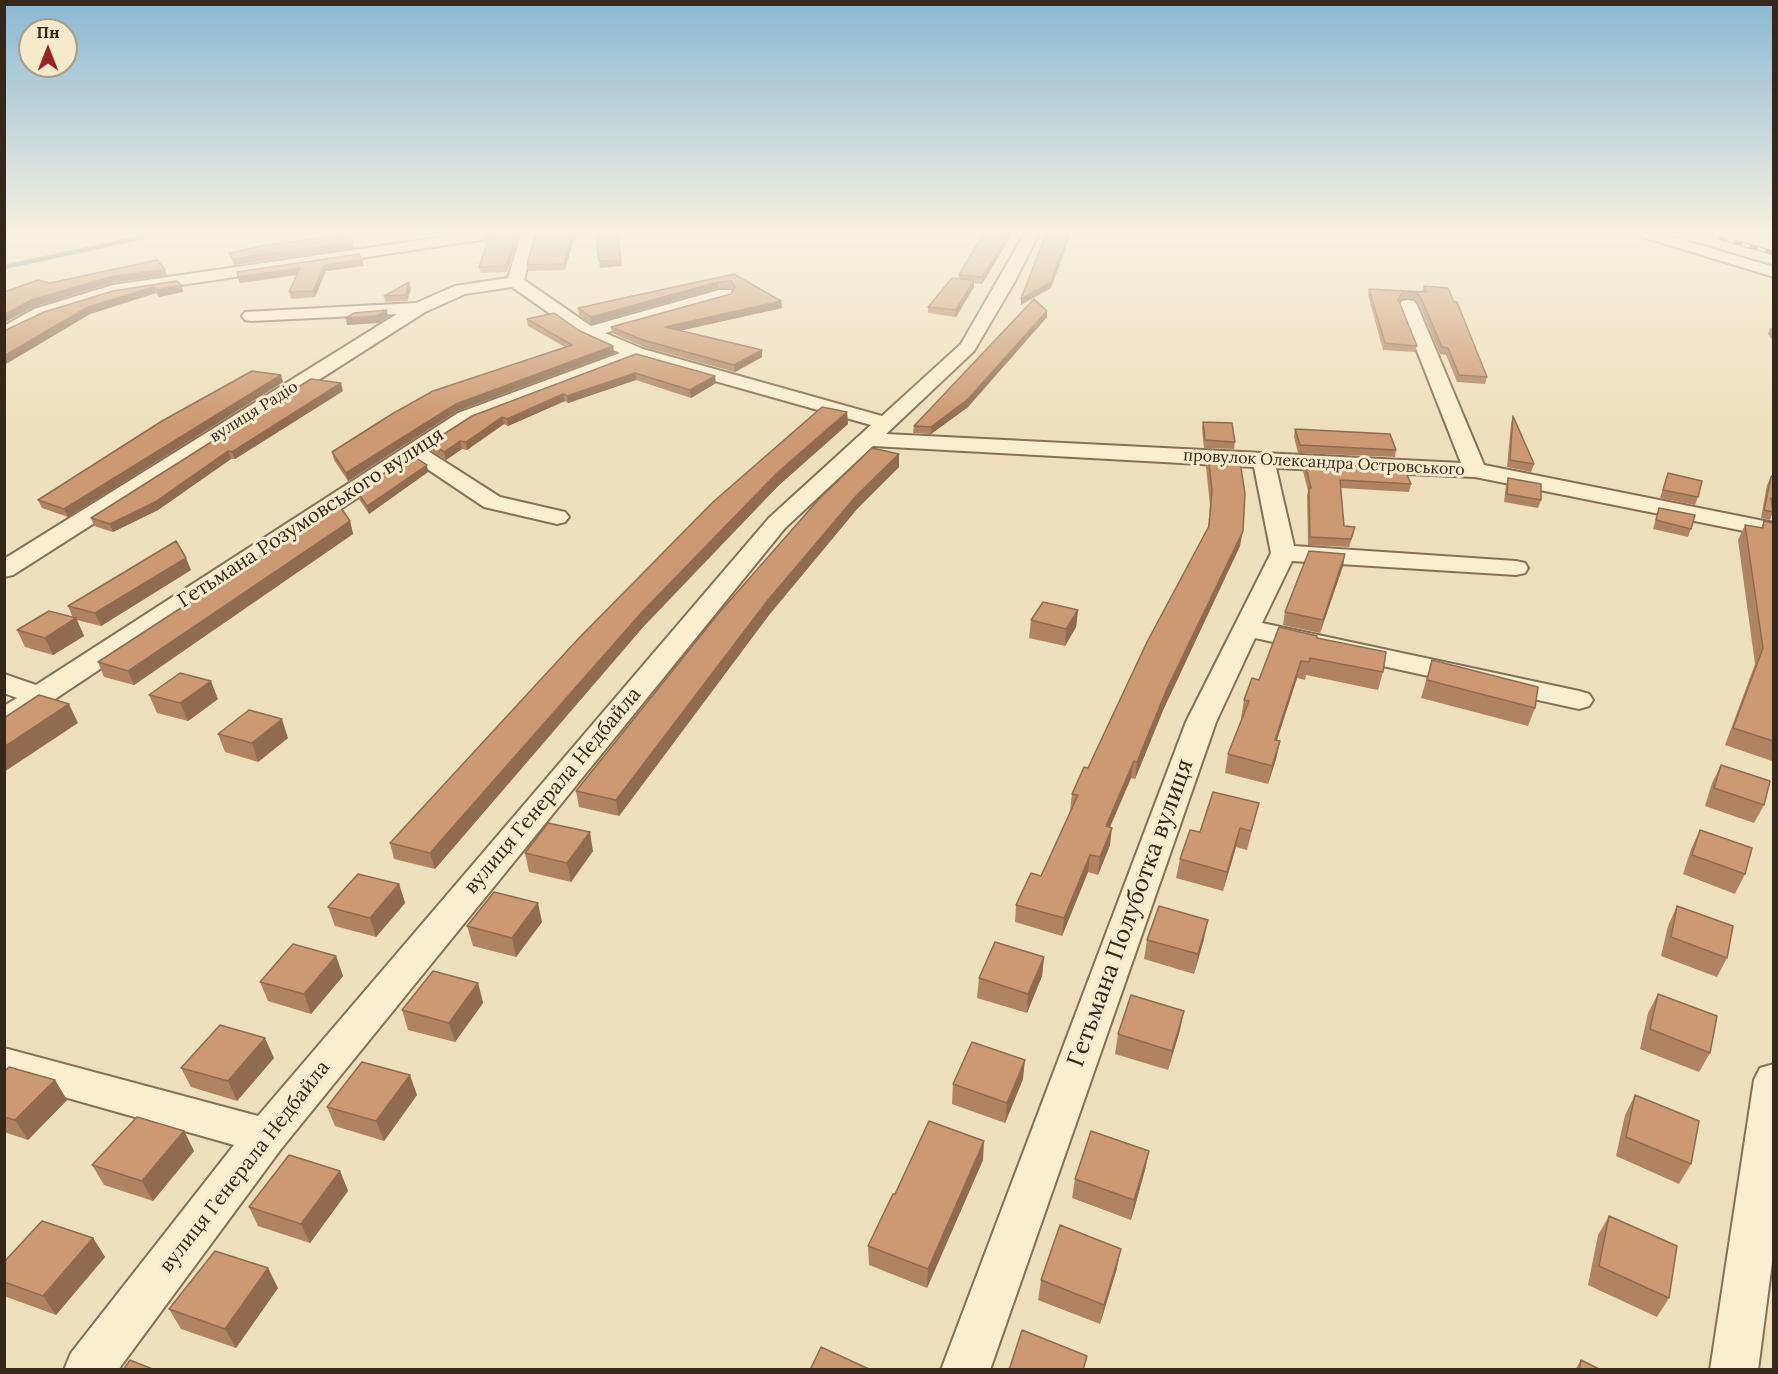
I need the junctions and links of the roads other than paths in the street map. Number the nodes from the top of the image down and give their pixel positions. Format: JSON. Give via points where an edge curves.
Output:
{"nodes":[{"id":1,"x":97,"y":295,"type":"edge"},
{"id":2,"x":449,"y":295,"type":"edge"},
{"id":3,"x":534,"y":295,"type":"edge"},
{"id":4,"x":721,"y":295,"type":"edge"},
{"id":5,"x":999,"y":295,"type":"edge"},
{"id":6,"x":1408,"y":305,"type":"dead end"},
{"id":7,"x":419,"y":308,"type":"junction"},
{"id":8,"x":40,"y":313,"type":"junction"},
{"id":9,"x":4,"y":316,"type":"edge"},
{"id":10,"x":250,"y":316,"type":"dead end"},
{"id":11,"x":588,"y":332,"type":"junction"},
{"id":12,"x":4,"y":334,"type":"edge"},
{"id":13,"x":636,"y":353,"type":"junction"},
{"id":14,"x":877,"y":431,"type":"junction"},
{"id":15,"x":414,"y":451,"type":"junction"},
{"id":16,"x":1264,"y":461,"type":"junction"},
{"id":17,"x":1475,"y":470,"type":"junction"},
{"id":18,"x":557,"y":517,"type":"dead end"},
{"id":19,"x":1773,"y":530,"type":"edge"},
{"id":20,"x":1283,"y":553,"type":"junction"},
{"id":21,"x":1516,"y":568,"type":"dead end"},
{"id":22,"x":4,"y":570,"type":"edge"},
{"id":23,"x":1247,"y":628,"type":"junction"},
{"id":24,"x":4,"y":682,"type":"edge"},
{"id":25,"x":39,"y":697,"type":"junction"},
{"id":26,"x":1578,"y":700,"type":"dead end"},
{"id":27,"x":4,"y":719,"type":"edge"},
{"id":28,"x":4,"y":1064,"type":"edge"},
{"id":29,"x":1773,"y":1080,"type":"edge"},
{"id":30,"x":266,"y":1136,"type":"junction"},
{"id":31,"x":88,"y":1370,"type":"edge"},
{"id":32,"x":965,"y":1370,"type":"edge"},
{"id":33,"x":1734,"y":1370,"type":"edge"}],
"edges":[{"from":1,"to":8,"type":"street"},
{"from":2,"to":7,"type":"street","name":"вулиця Радіо"},
{"from":3,"to":11,"type":"street","name":"провулок Олександра Островського"},
{"from":4,"to":11,"type":"street"},
{"from":5,"to":14,"type":"street","name":"вулиця Генерала Недбайла","via":[[968,347]]},
{"from":6,"to":17,"type":"street"},
{"from":7,"to":10,"type":"street"},
{"from":7,"to":22,"type":"street","name":"вулиця Радіо"},
{"from":8,"to":9,"type":"street"},
{"from":8,"to":12,"type":"street"},
{"from":11,"to":13,"type":"street","name":"провулок Олександра Островського"},
{"from":13,"to":14,"type":"street","name":"провулок Олександра Островського"},
{"from":13,"to":15,"type":"street","name":"Гетьмана Розумовського вулиця","via":[[465,417]]},
{"from":14,"to":16,"type":"street","name":"провулок Олександра Островського"},
{"from":14,"to":30,"type":"street","name":"вулиця Генерала Недбайла","via":[[777,523]]},
{"from":15,"to":18,"type":"street","via":[[492,502]]},
{"from":15,"to":25,"type":"street","name":"Гетьмана Розумовського вулиця"},
{"from":16,"to":17,"type":"street","name":"провулок Олександра Островського"},
{"from":16,"to":20,"type":"street"},
{"from":17,"to":19,"type":"street","name":"провулок Олександра Островського"},
{"from":20,"to":21,"type":"street"},
{"from":20,"to":23,"type":"street","name":"Гетьмана Полуботка вулиця"},
{"from":23,"to":26,"type":"street"},
{"from":23,"to":32,"type":"street","name":"Гетьмана Полуботка вулиця","via":[[1201,722]]},
{"from":24,"to":25,"type":"street"},
{"from":25,"to":27,"type":"street","name":"Гетьмана Розумовського вулиця"},
{"from":28,"to":30,"type":"street"},
{"from":29,"to":33,"type":"street"},
{"from":30,"to":31,"type":"street","name":"вулиця Генерала Недбайла"}]}
